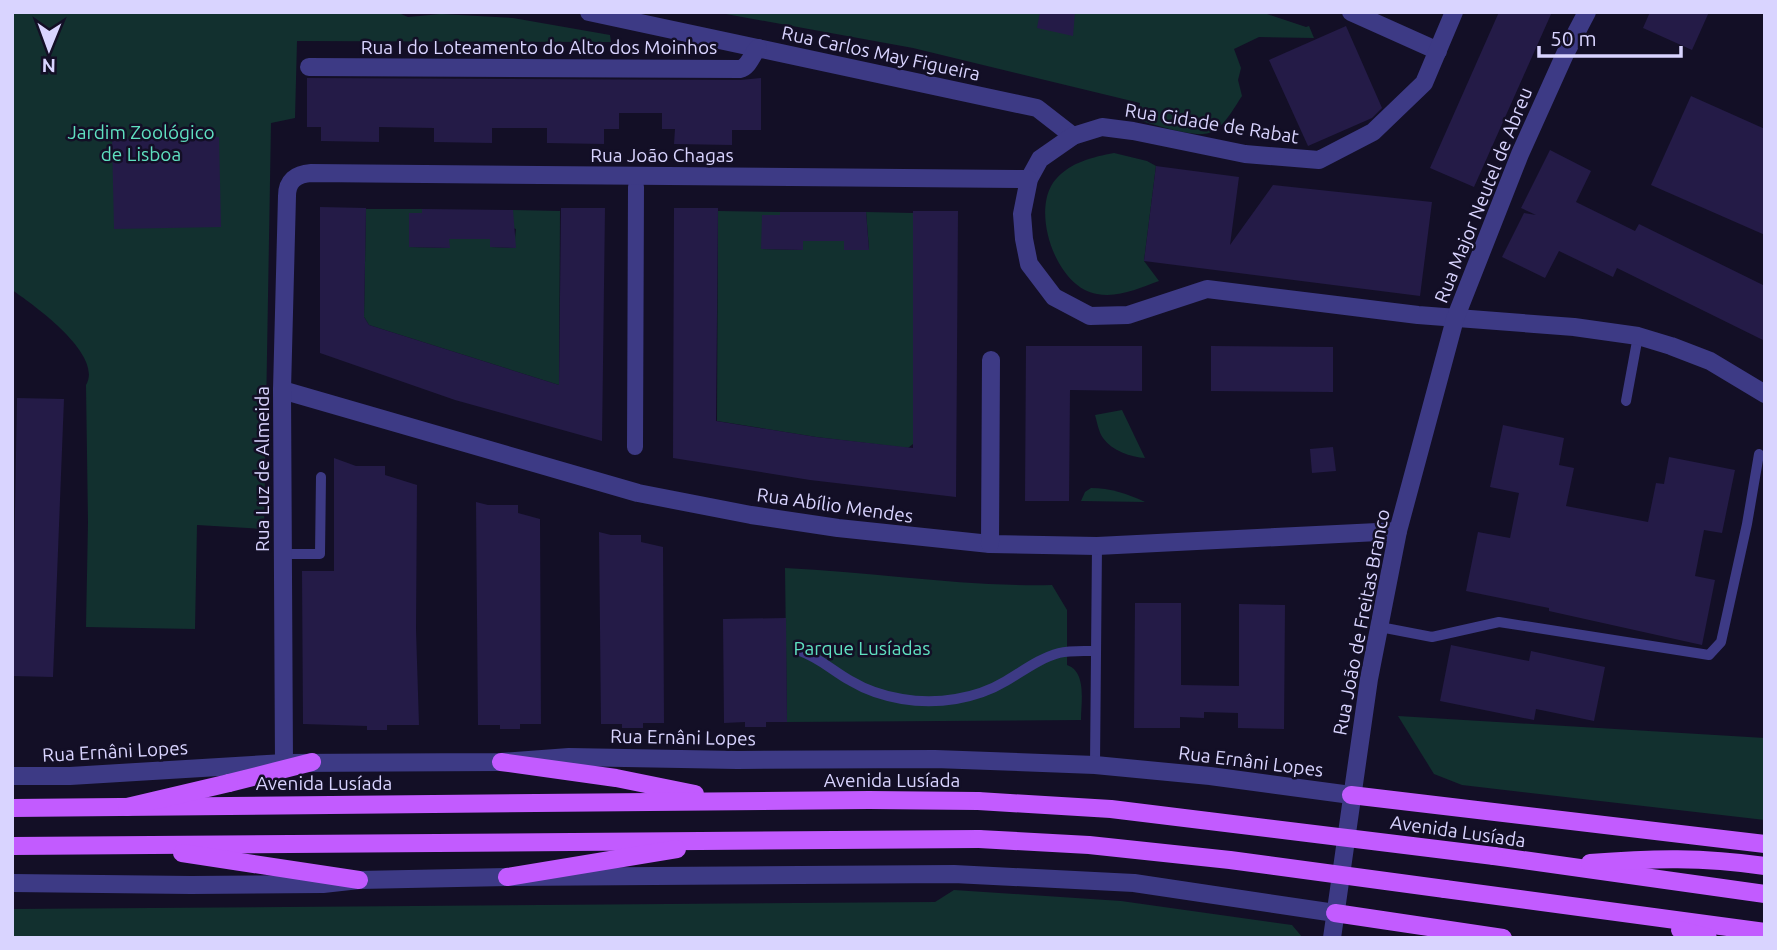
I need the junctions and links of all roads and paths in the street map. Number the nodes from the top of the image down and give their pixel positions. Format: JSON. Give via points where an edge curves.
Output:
{"nodes":[{"id":1,"x":589,"y":12,"type":"edge"},
{"id":2,"x":1351,"y":12,"type":"edge"},
{"id":3,"x":1454,"y":12,"type":"edge"},
{"id":4,"x":1587,"y":12,"type":"edge"},
{"id":5,"x":758,"y":48,"type":"junction"},
{"id":6,"x":1438,"y":51,"type":"junction"},
{"id":7,"x":309,"y":67,"type":"dead end"},
{"id":8,"x":1073,"y":136,"type":"junction"},
{"id":9,"x":295,"y":178,"type":"joint"},
{"id":10,"x":1029,"y":179,"type":"junction"},
{"id":11,"x":636,"y":187,"type":"dead end"},
{"id":12,"x":1455,"y":319,"type":"junction"},
{"id":13,"x":1639,"y":336,"type":"junction"},
{"id":14,"x":990,"y":360,"type":"dead end"},
{"id":15,"x":282,"y":390,"type":"junction"},
{"id":16,"x":1765,"y":394,"type":"edge"},
{"id":17,"x":1626,"y":401,"type":"dead end"},
{"id":18,"x":635,"y":447,"type":"dead end"},
{"id":19,"x":1759,"y":454,"type":"dead end"},
{"id":20,"x":321,"y":477,"type":"dead end"},
{"id":21,"x":1398,"y":531,"type":"junction"},
{"id":22,"x":990,"y":544,"type":"junction"},
{"id":23,"x":1097,"y":546,"type":"junction"},
{"id":24,"x":282,"y":554,"type":"junction"},
{"id":25,"x":1380,"y":627,"type":"junction"},
{"id":26,"x":800,"y":650,"type":"dead end"},
{"id":27,"x":1097,"y":651,"type":"junction"},
{"id":28,"x":312,"y":762,"type":"junction"},
{"id":29,"x":500,"y":762,"type":"junction"},
{"id":30,"x":284,"y":763,"type":"junction"},
{"id":31,"x":1096,"y":765,"type":"junction"},
{"id":32,"x":12,"y":776,"type":"edge"},
{"id":33,"x":1351,"y":795,"type":"junction"},
{"id":34,"x":730,"y":801,"type":"junction"},
{"id":35,"x":127,"y":807,"type":"junction"},
{"id":36,"x":12,"y":808,"type":"edge"},
{"id":37,"x":739,"y":839,"type":"junction"},
{"id":38,"x":1765,"y":844,"type":"edge"},
{"id":39,"x":12,"y":845,"type":"edge"},
{"id":40,"x":233,"y":851,"type":"junction"},
{"id":41,"x":1560,"y":866,"type":"junction"},
{"id":42,"x":1765,"y":866,"type":"edge"},
{"id":43,"x":507,"y":877,"type":"junction"},
{"id":44,"x":359,"y":880,"type":"junction"},
{"id":45,"x":12,"y":883,"type":"edge"},
{"id":46,"x":1765,"y":894,"type":"edge"},
{"id":47,"x":1335,"y":913,"type":"junction"},
{"id":48,"x":1619,"y":913,"type":"junction"},
{"id":49,"x":1460,"y":930,"type":"junction"},
{"id":50,"x":1765,"y":932,"type":"edge"},
{"id":51,"x":1332,"y":938,"type":"edge"},
{"id":52,"x":1431,"y":938,"type":"edge"},
{"id":53,"x":1503,"y":938,"type":"edge"},
{"id":54,"x":1708,"y":938,"type":"edge"}],
"edges":[{"from":1,"to":5,"type":"street","name":"Rua Carlos May Figueira"},
{"from":2,"to":6,"type":"street"},
{"from":3,"to":6,"type":"street","name":"Rua Cidade de Rabat"},
{"from":4,"to":12,"type":"street","name":"Rua Major Neutel de Abreu","via":[[1520,154]]},
{"from":5,"to":7,"type":"street","name":"Rua I do Loteamento do Alto dos Moinhos","via":[[740,69]]},
{"from":5,"to":8,"type":"street","name":"Rua Carlos May Figueira","via":[[1037,108]]},
{"from":6,"to":8,"type":"street","name":"Rua Cidade de Rabat","via":[[1424,83],[1373,132],[1320,160],[1245,154],[1102,127]]},
{"from":8,"to":10,"type":"street","name":"Rua Cidade de Rabat","via":[[1040,159]]},
{"from":9,"to":10,"type":"street","name":"Rua João Chagas","via":[[324,173]]},
{"from":9,"to":15,"type":"street","name":"Rua Luz de Almeida","via":[[287,191]]},
{"from":10,"to":12,"type":"street","name":"Rua Cidade de Rabat","via":[[1022,214],[1030,264],[1054,297],[1090,316],[1128,315],[1208,289]]},
{"from":11,"to":18,"type":"street"},
{"from":12,"to":13,"type":"street","name":"Rua Cidade de Rabat"},
{"from":12,"to":21,"type":"street","name":"Rua João de Freitas Branco"},
{"from":13,"to":16,"type":"street","name":"Rua Cidade de Rabat","via":[[1710,361]]},
{"from":13,"to":17,"type":"lane"},
{"from":14,"to":22,"type":"street"},
{"from":15,"to":22,"type":"street","name":"Rua Abílio Mendes","via":[[663,499],[838,528]]},
{"from":15,"to":24,"type":"street","name":"Rua Luz de Almeida"},
{"from":19,"to":25,"type":"lane","via":[[1721,642],[1709,655],[1499,622],[1432,637]]},
{"from":20,"to":24,"type":"lane","via":[[320,554]]},
{"from":21,"to":23,"type":"street","name":"Rua Abílio Mendes"},
{"from":21,"to":25,"type":"street","name":"Rua João de Freitas Branco"},
{"from":22,"to":23,"type":"street","name":"Rua Abílio Mendes"},
{"from":23,"to":27,"type":"lane"},
{"from":24,"to":30,"type":"street","name":"Rua Luz de Almeida"},
{"from":25,"to":33,"type":"street","name":"Rua João de Freitas Branco"},
{"from":26,"to":27,"type":"lane","via":[[870,691],[932,701],[983,692],[1061,652]]},
{"from":27,"to":31,"type":"lane"},
{"from":28,"to":29,"type":"street","name":"Rua Ernâni Lopes"},
{"from":28,"to":30,"type":"street","name":"Rua Ernâni Lopes"},
{"from":28,"to":35,"type":"main road","bridge":true},
{"from":29,"to":31,"type":"street","name":"Rua Ernâni Lopes","via":[[569,757],[948,759]]},
{"from":29,"to":34,"type":"main road","via":[[617,778]]},
{"from":30,"to":32,"type":"street","name":"Rua Ernâni Lopes"},
{"from":31,"to":33,"type":"street","name":"Rua Ernâni Lopes"},
{"from":33,"to":38,"type":"main road"},
{"from":33,"to":47,"type":"street","name":"Rua João de Freitas Branco"},
{"from":34,"to":35,"type":"main road","name":"Avenida Lusíada","bridge":true},
{"from":34,"to":41,"type":"main road","name":"Avenida Lusíada","bridge":true,"via":[[978,801],[1111,808]]},
{"from":35,"to":36,"type":"main road","name":"Avenida Lusíada"},
{"from":37,"to":40,"type":"main road"},
{"from":37,"to":43,"type":"main road"},
{"from":37,"to":48,"type":"main road","bridge":true,"via":[[979,839],[1089,845]]},
{"from":39,"to":40,"type":"main road"},
{"from":40,"to":44,"type":"main road"},
{"from":41,"to":42,"type":"main road","via":[[1654,858]]},
{"from":41,"to":46,"type":"main road","name":"Avenida Lusíada"},
{"from":43,"to":44,"type":"street"},
{"from":43,"to":47,"type":"street","via":[[954,874],[1134,883]]},
{"from":44,"to":45,"type":"street","via":[[323,884]]},
{"from":47,"to":49,"type":"main road"},
{"from":47,"to":51,"type":"street","name":"Rua João de Freitas Branco"},
{"from":48,"to":50,"type":"main road"},
{"from":48,"to":54,"type":"main road"},
{"from":49,"to":52,"type":"street"},
{"from":49,"to":53,"type":"main road"}]}
